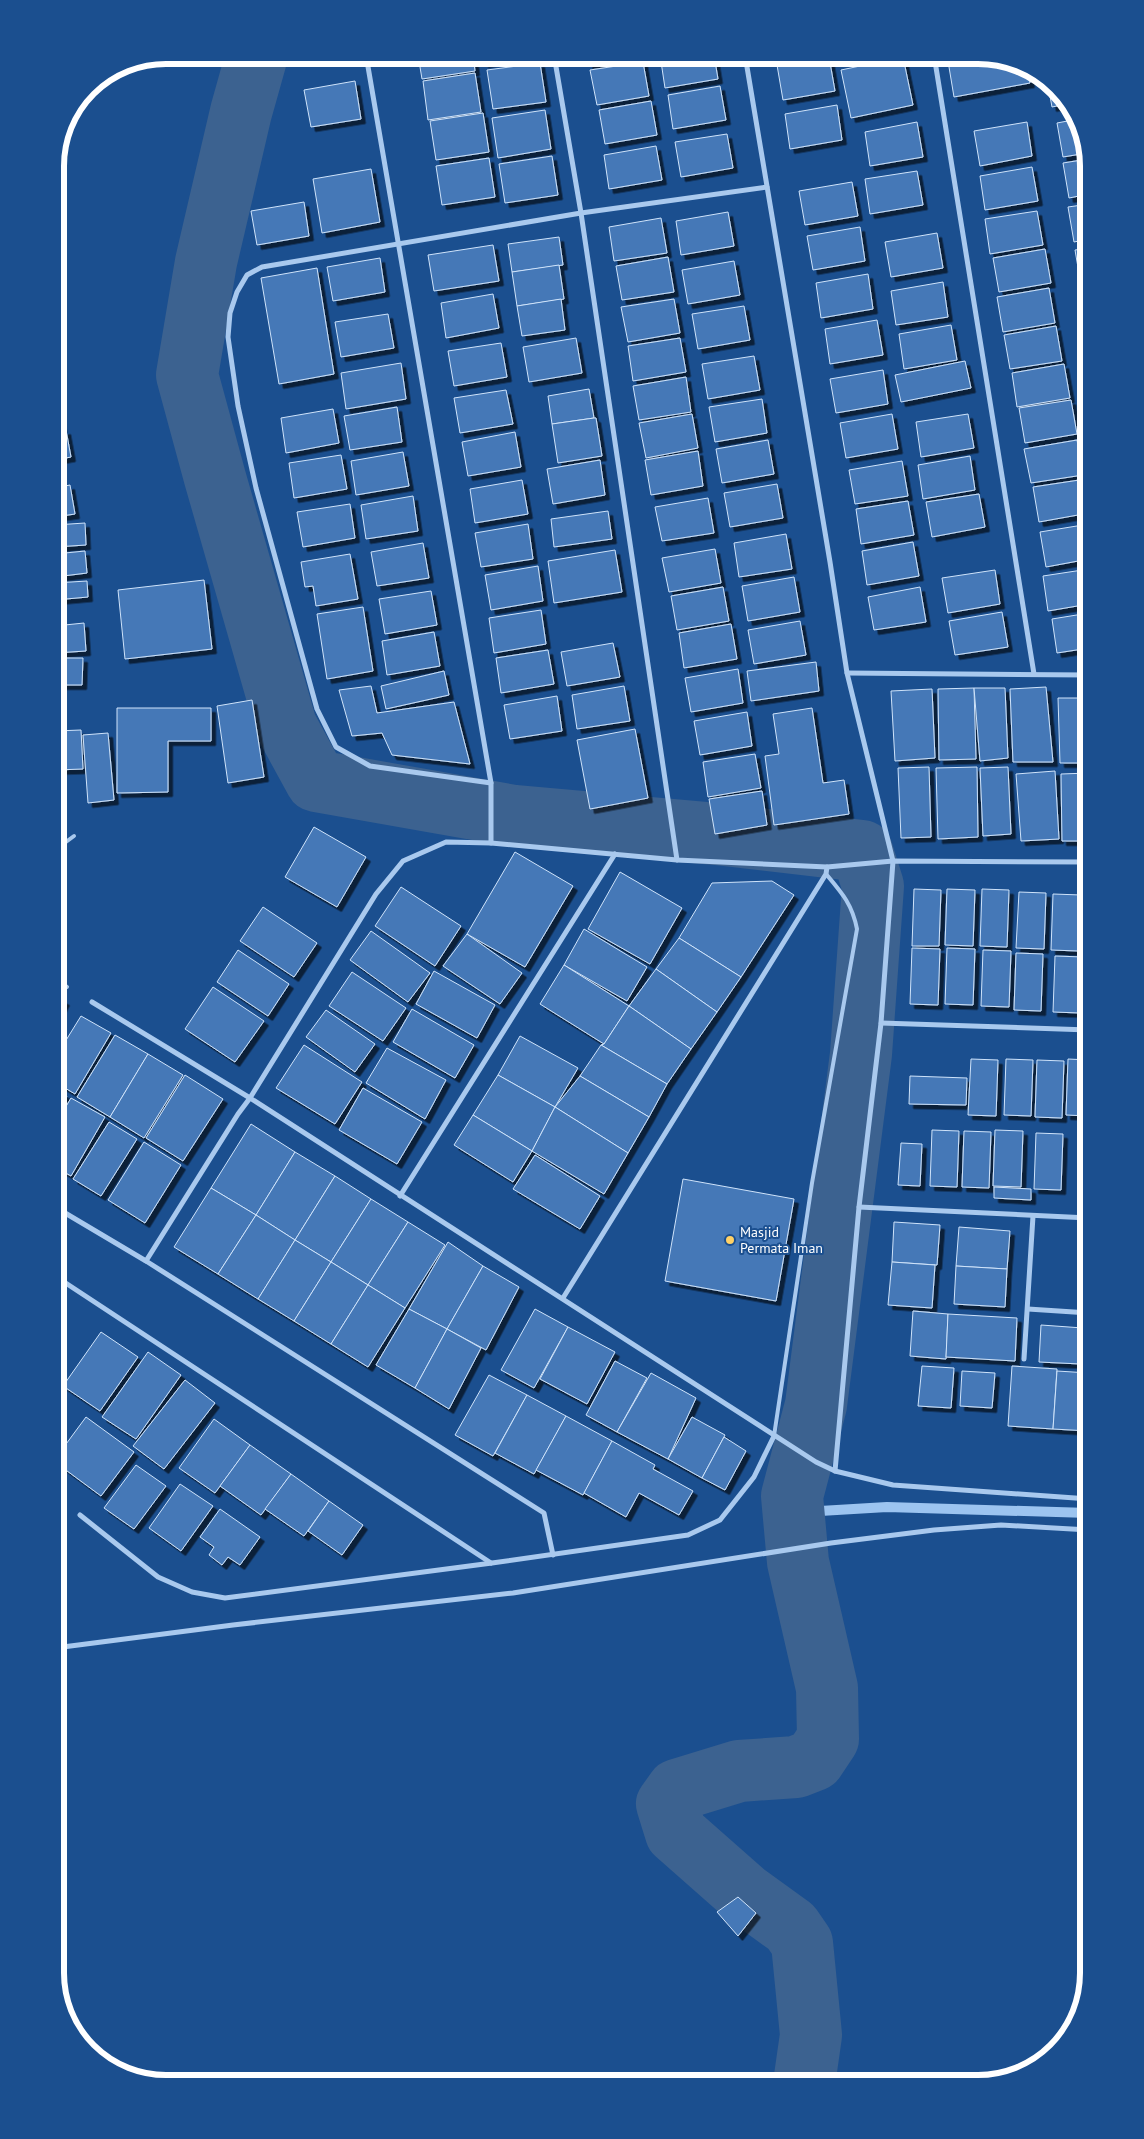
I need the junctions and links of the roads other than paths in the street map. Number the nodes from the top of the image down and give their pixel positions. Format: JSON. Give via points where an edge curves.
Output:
{"nodes":[{"id":1,"x":368,"y":64,"type":"edge"},
{"id":2,"x":556,"y":64,"type":"edge"},
{"id":3,"x":746,"y":64,"type":"edge"},
{"id":4,"x":935,"y":64,"type":"edge"},
{"id":5,"x":767,"y":187,"type":"junction"},
{"id":6,"x":582,"y":213,"type":"junction"},
{"id":7,"x":398,"y":243,"type":"junction"},
{"id":8,"x":847,"y":673,"type":"junction"},
{"id":9,"x":1034,"y":674,"type":"junction"},
{"id":10,"x":1080,"y":675,"type":"edge"},
{"id":11,"x":491,"y":783,"type":"junction"},
{"id":12,"x":74,"y":836,"type":"dead end"},
{"id":13,"x":491,"y":842,"type":"junction"},
{"id":14,"x":64,"y":843,"type":"edge"},
{"id":15,"x":616,"y":854,"type":"junction"},
{"id":16,"x":677,"y":860,"type":"junction"},
{"id":17,"x":893,"y":861,"type":"junction"},
{"id":18,"x":1080,"y":862,"type":"edge"},
{"id":19,"x":828,"y":867,"type":"junction"},
{"id":20,"x":826,"y":874,"type":"junction"},
{"id":21,"x":64,"y":985,"type":"edge"},
{"id":22,"x":67,"y":987,"type":"dead end"},
{"id":23,"x":92,"y":1002,"type":"dead end"},
{"id":24,"x":881,"y":1023,"type":"junction"},
{"id":25,"x":1080,"y":1030,"type":"edge"},
{"id":26,"x":250,"y":1098,"type":"junction"},
{"id":27,"x":400,"y":1196,"type":"junction"},
{"id":28,"x":859,"y":1207,"type":"junction"},
{"id":29,"x":64,"y":1212,"type":"edge"},
{"id":30,"x":1033,"y":1216,"type":"junction"},
{"id":31,"x":1080,"y":1218,"type":"edge"},
{"id":32,"x":146,"y":1261,"type":"junction"},
{"id":33,"x":64,"y":1282,"type":"edge"},
{"id":34,"x":562,"y":1298,"type":"junction"},
{"id":35,"x":1028,"y":1309,"type":"junction"},
{"id":36,"x":1080,"y":1312,"type":"edge"},
{"id":37,"x":1024,"y":1359,"type":"dead end"},
{"id":38,"x":774,"y":1436,"type":"junction"},
{"id":39,"x":835,"y":1471,"type":"junction"},
{"id":40,"x":1080,"y":1498,"type":"edge"},
{"id":41,"x":80,"y":1515,"type":"dead end"},
{"id":42,"x":1080,"y":1529,"type":"edge"},
{"id":43,"x":553,"y":1555,"type":"junction"},
{"id":44,"x":492,"y":1564,"type":"junction"},
{"id":45,"x":64,"y":1647,"type":"edge"}],
"edges":[{"from":1,"to":7,"type":"street"},
{"from":2,"to":6,"type":"street"},
{"from":3,"to":5,"type":"street"},
{"from":4,"to":9,"type":"street"},
{"from":5,"to":6,"type":"street"},
{"from":5,"to":8,"type":"street"},
{"from":6,"to":7,"type":"street"},
{"from":6,"to":16,"type":"street"},
{"from":7,"to":11,"type":"street"},
{"from":7,"to":11,"type":"street","via":[[262,266],[247,275],[230,313],[228,337],[238,406],[256,488],[317,709],[336,747],[370,766]]},
{"from":8,"to":9,"type":"street"},
{"from":8,"to":17,"type":"street"},
{"from":9,"to":10,"type":"street"},
{"from":11,"to":13,"type":"street"},
{"from":12,"to":14,"type":"lane"},
{"from":13,"to":15,"type":"street"},
{"from":13,"to":26,"type":"street","via":[[446,842],[403,861],[376,894]]},
{"from":15,"to":16,"type":"street"},
{"from":15,"to":27,"type":"street"},
{"from":16,"to":19,"type":"street"},
{"from":17,"to":18,"type":"street"},
{"from":17,"to":19,"type":"street"},
{"from":17,"to":24,"type":"street"},
{"from":19,"to":20,"type":"street"},
{"from":20,"to":34,"type":"street"},
{"from":20,"to":38,"type":"lane","via":[[848,902],[857,929],[812,1183]]},
{"from":21,"to":22,"type":"lane"},
{"from":23,"to":26,"type":"street"},
{"from":24,"to":25,"type":"street"},
{"from":24,"to":28,"type":"street"},
{"from":26,"to":27,"type":"street"},
{"from":26,"to":32,"type":"street"},
{"from":27,"to":34,"type":"street"},
{"from":28,"to":30,"type":"street"},
{"from":28,"to":39,"type":"street"},
{"from":29,"to":32,"type":"street"},
{"from":30,"to":31,"type":"street"},
{"from":30,"to":35,"type":"street"},
{"from":32,"to":43,"type":"street","via":[[544,1514]]},
{"from":33,"to":44,"type":"street"},
{"from":34,"to":38,"type":"street"},
{"from":35,"to":36,"type":"street"},
{"from":35,"to":37,"type":"street"},
{"from":38,"to":39,"type":"street"},
{"from":38,"to":43,"type":"street","via":[[754,1477],[720,1520],[688,1535]]},
{"from":39,"to":40,"type":"street","via":[[893,1485]]},
{"from":41,"to":44,"type":"street","via":[[158,1577],[192,1592],[225,1598]]},
{"from":42,"to":45,"type":"street","via":[[1001,1525],[934,1530],[514,1593]]},
{"from":43,"to":44,"type":"street"}]}
